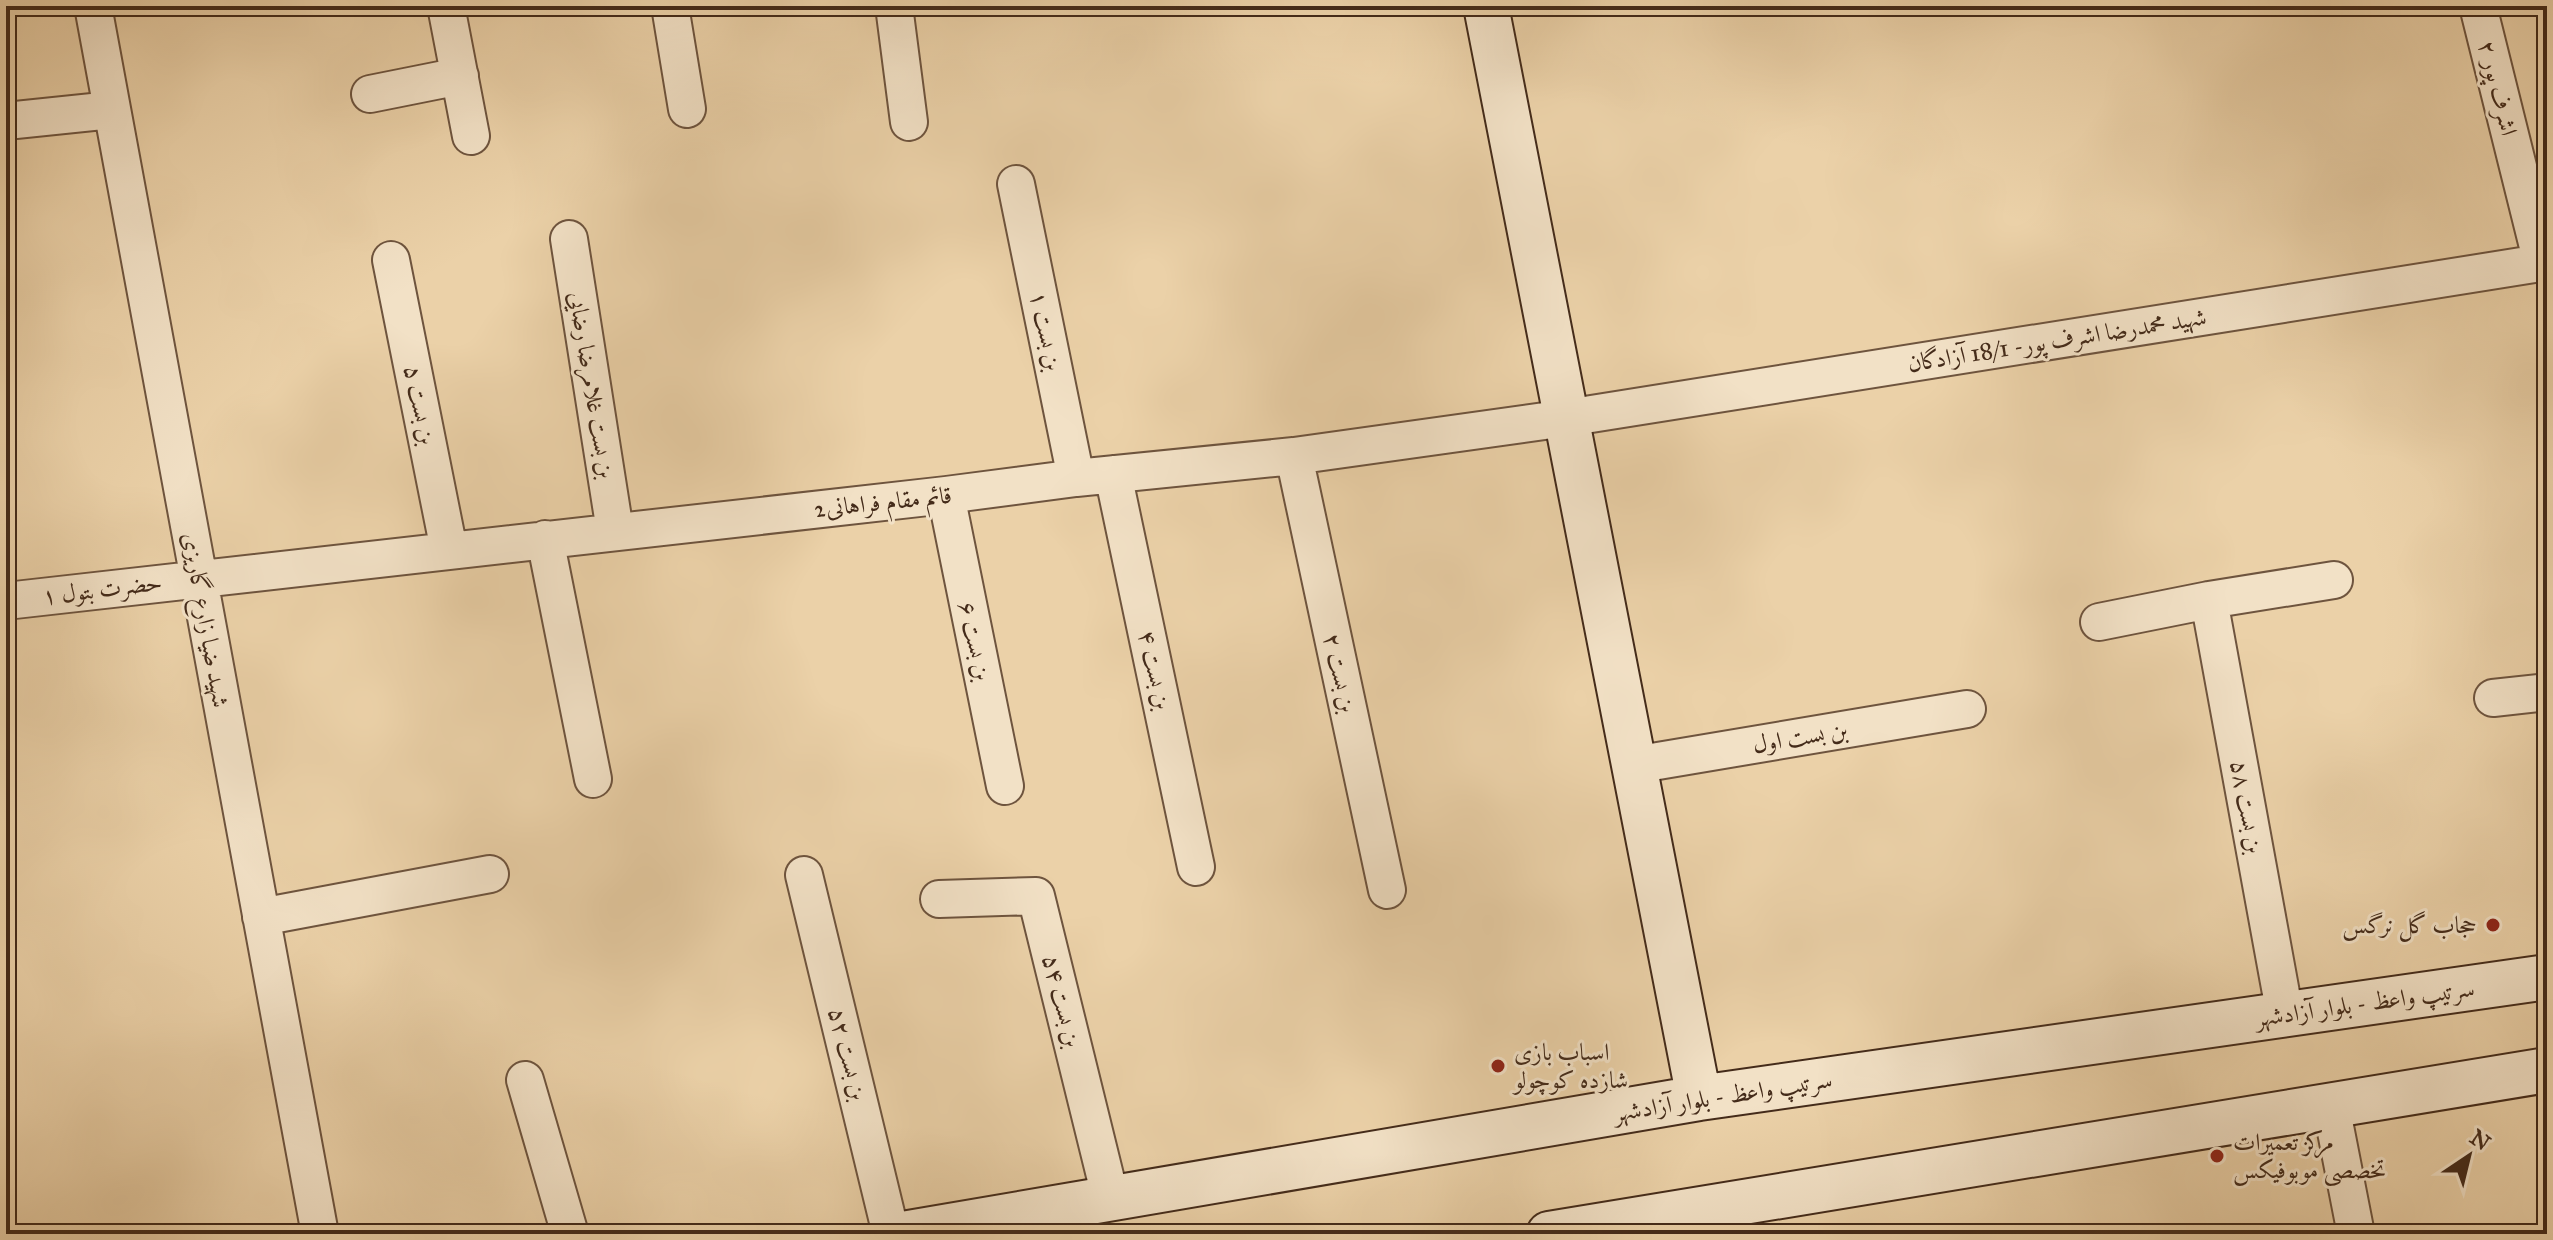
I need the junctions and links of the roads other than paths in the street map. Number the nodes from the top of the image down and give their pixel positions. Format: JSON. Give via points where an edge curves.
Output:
{"nodes":[{"id":1,"x":93,"y":6,"type":"edge"},
{"id":2,"x":446,"y":6,"type":"edge"},
{"id":3,"x":670,"y":6,"type":"edge"},
{"id":4,"x":894,"y":6,"type":"edge"},
{"id":5,"x":1486,"y":6,"type":"edge"},
{"id":6,"x":2478,"y":6,"type":"edge"},
{"id":7,"x":460,"y":76,"type":"junction"},
{"id":8,"x":370,"y":94,"type":"dead end"},
{"id":9,"x":687,"y":109,"type":"dead end"},
{"id":10,"x":112,"y":110,"type":"junction"},
{"id":11,"x":6,"y":121,"type":"edge"},
{"id":12,"x":909,"y":122,"type":"dead end"},
{"id":13,"x":471,"y":136,"type":"dead end"},
{"id":14,"x":1016,"y":184,"type":"dead end"},
{"id":15,"x":569,"y":239,"type":"dead end"},
{"id":16,"x":391,"y":260,"type":"dead end"},
{"id":17,"x":2544,"y":263,"type":"edge"},
{"id":18,"x":1566,"y":418,"type":"junction"},
{"id":19,"x":1294,"y":456,"type":"junction"},
{"id":20,"x":1113,"y":474,"type":"junction"},
{"id":21,"x":1076,"y":478,"type":"junction"},
{"id":22,"x":946,"y":495,"type":"junction"},
{"id":23,"x":615,"y":531,"type":"junction"},
{"id":24,"x":545,"y":539,"type":"junction"},
{"id":25,"x":449,"y":550,"type":"junction"},
{"id":26,"x":199,"y":578,"type":"junction"},
{"id":27,"x":2334,"y":580,"type":"dead end"},
{"id":28,"x":2209,"y":600,"type":"junction"},
{"id":29,"x":6,"y":601,"type":"edge"},
{"id":30,"x":2099,"y":622,"type":"dead end"},
{"id":31,"x":2547,"y":692,"type":"edge"},
{"id":32,"x":2493,"y":698,"type":"dead end"},
{"id":33,"x":1967,"y":709,"type":"dead end"},
{"id":34,"x":1634,"y":765,"type":"junction"},
{"id":35,"x":593,"y":779,"type":"dead end"},
{"id":36,"x":1005,"y":786,"type":"dead end"},
{"id":37,"x":1196,"y":867,"type":"dead end"},
{"id":38,"x":490,"y":874,"type":"dead end"},
{"id":39,"x":804,"y":875,"type":"dead end"},
{"id":40,"x":1387,"y":890,"type":"dead end"},
{"id":41,"x":939,"y":899,"type":"dead end"},
{"id":42,"x":261,"y":917,"type":"junction"},
{"id":43,"x":2547,"y":977,"type":"edge"},
{"id":44,"x":2285,"y":1015,"type":"junction"},
{"id":45,"x":2547,"y":1070,"type":"edge"},
{"id":46,"x":525,"y":1080,"type":"dead end"},
{"id":47,"x":1699,"y":1098,"type":"junction"},
{"id":48,"x":2331,"y":1106,"type":"junction"},
{"id":49,"x":1111,"y":1200,"type":"junction"},
{"id":50,"x":1725,"y":1221,"type":"edge"},
{"id":51,"x":320,"y":1234,"type":"edge"},
{"id":52,"x":570,"y":1234,"type":"edge"},
{"id":53,"x":891,"y":1234,"type":"edge"},
{"id":54,"x":903,"y":1234,"type":"edge"},
{"id":55,"x":1549,"y":1234,"type":"edge"},
{"id":56,"x":2356,"y":1234,"type":"edge"}],
"edges":[{"from":1,"to":10,"type":"street","name":"شهید ضیا زارع گاریزی"},
{"from":2,"to":7,"type":"street"},
{"from":3,"to":9,"type":"street"},
{"from":4,"to":12,"type":"street"},
{"from":5,"to":18,"type":"main road"},
{"from":6,"to":17,"type":"street","name":"۲ اشرف پور"},
{"from":7,"to":8,"type":"street"},
{"from":7,"to":13,"type":"street"},
{"from":10,"to":11,"type":"street"},
{"from":10,"to":26,"type":"street","name":"شهید ضیا زارع گاریزی"},
{"from":14,"to":21,"type":"street","name":"بن بست ۱"},
{"from":15,"to":23,"type":"street","name":"بن بست غلامرضا رضایی"},
{"from":16,"to":25,"type":"street","name":"بن بست ۵"},
{"from":17,"to":18,"type":"street","name":"شهید محمدرضا اشرف پور- 18/1 آزادگان"},
{"from":18,"to":19,"type":"street","name":"2قائم مقام فراهانی"},
{"from":18,"to":34,"type":"main road"},
{"from":19,"to":20,"type":"street","name":"2قائم مقام فراهانی"},
{"from":19,"to":40,"type":"street","name":"بن بست ۲"},
{"from":20,"to":21,"type":"street","name":"2قائم مقام فراهانی"},
{"from":20,"to":37,"type":"street","name":"بن بست ۴"},
{"from":21,"to":22,"type":"street","name":"2قائم مقام فراهانی"},
{"from":22,"to":23,"type":"street","name":"2قائم مقام فراهانی"},
{"from":22,"to":36,"type":"street","name":"بن بست ۶"},
{"from":23,"to":24,"type":"street","name":"2قائم مقام فراهانی"},
{"from":24,"to":25,"type":"street","name":"2قائم مقام فراهانی"},
{"from":24,"to":35,"type":"street"},
{"from":25,"to":26,"type":"street","name":"2قائم مقام فراهانی"},
{"from":26,"to":29,"type":"street","name":"حضرت بتول ۱"},
{"from":26,"to":42,"type":"street","name":"شهید ضیا زارع گاریزی"},
{"from":27,"to":28,"type":"street"},
{"from":28,"to":30,"type":"street"},
{"from":28,"to":44,"type":"street","name":"بن بست ۵۸"},
{"from":31,"to":32,"type":"street"},
{"from":33,"to":34,"type":"street","name":"بن بست اول"},
{"from":34,"to":47,"type":"main road"},
{"from":38,"to":42,"type":"street"},
{"from":39,"to":53,"type":"street","name":"بن بست ۵۲"},
{"from":41,"to":49,"type":"street","name":"بن بست ۵۴","via":[[1036,896]]},
{"from":42,"to":51,"type":"street","name":"شهید ضیا زارع گاریزی"},
{"from":43,"to":44,"type":"main road","name":"سرتیپ واعظ - بلوار آزادشهر"},
{"from":44,"to":47,"type":"main road","name":"سرتیپ واعظ - بلوار آزادشهر"},
{"from":45,"to":48,"type":"main road"},
{"from":46,"to":52,"type":"street"},
{"from":47,"to":49,"type":"main road","name":"سرتیپ واعظ - بلوار آزادشهر"},
{"from":48,"to":50,"type":"main road"},
{"from":48,"to":56,"type":"street"},
{"from":49,"to":54,"type":"main road","name":"سرتیپ واعظ - بلوار آزادشهر"},
{"from":50,"to":55,"type":"main road"}]}
